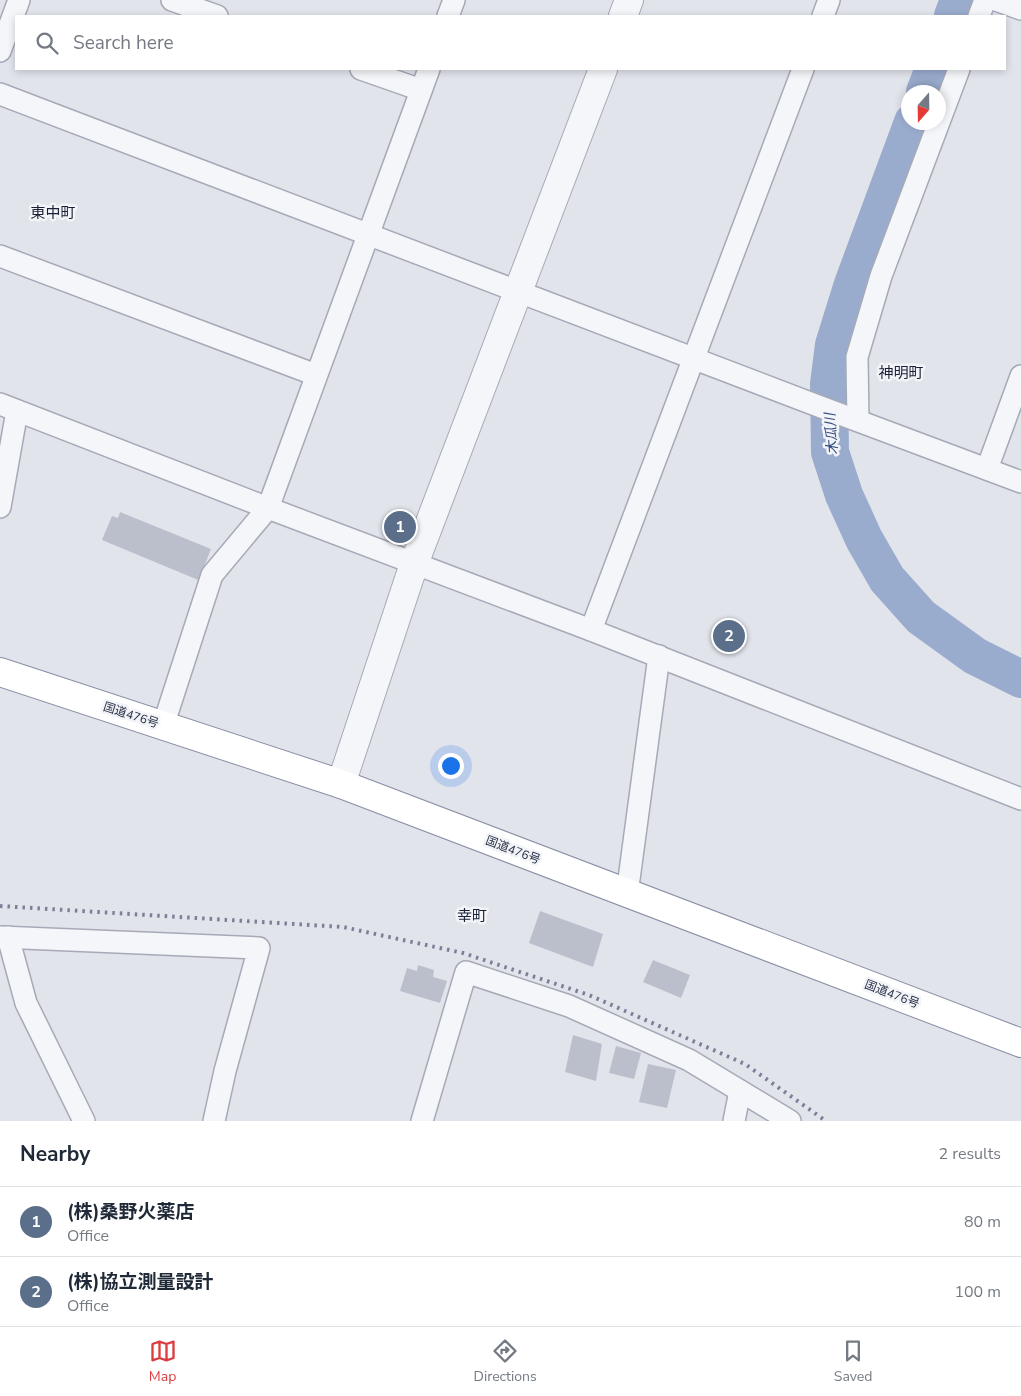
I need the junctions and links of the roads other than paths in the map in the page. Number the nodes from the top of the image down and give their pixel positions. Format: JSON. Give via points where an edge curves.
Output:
{"nodes":[{"id":1,"x":19,"y":0,"type":"edge"},
{"id":2,"x":172,"y":0,"type":"edge"},
{"id":3,"x":454,"y":0,"type":"edge"},
{"id":4,"x":629,"y":0,"type":"edge"},
{"id":5,"x":829,"y":0,"type":"edge"},
{"id":6,"x":985,"y":0,"type":"edge"},
{"id":7,"x":996,"y":0,"type":"edge"},
{"id":8,"x":1021,"y":9,"type":"edge"},
{"id":9,"x":214,"y":15,"type":"edge"},
{"id":10,"x":448,"y":15,"type":"edge"},
{"id":11,"x":623,"y":15,"type":"edge"},
{"id":12,"x":823,"y":15,"type":"edge"},
{"id":13,"x":979,"y":15,"type":"edge"},
{"id":14,"x":0,"y":52,"type":"edge"},
{"id":15,"x":364,"y":70,"type":"edge"},
{"id":16,"x":429,"y":70,"type":"edge"},
{"id":17,"x":603,"y":70,"type":"edge"},
{"id":18,"x":804,"y":70,"type":"edge"},
{"id":19,"x":959,"y":70,"type":"edge"},
{"id":20,"x":421,"y":90,"type":"junction"},
{"id":21,"x":0,"y":94,"type":"edge"},
{"id":22,"x":368,"y":234,"type":"junction"},
{"id":23,"x":0,"y":256,"type":"edge"},
{"id":24,"x":517,"y":291,"type":"junction"},
{"id":25,"x":695,"y":359,"type":"junction"},
{"id":26,"x":316,"y":375,"type":"junction"},
{"id":27,"x":1021,"y":376,"type":"edge"},
{"id":28,"x":8,"y":407,"type":"edge"},
{"id":29,"x":852,"y":418,"type":"junction"},
{"id":30,"x":986,"y":469,"type":"junction"},
{"id":31,"x":1021,"y":482,"type":"edge"},
{"id":32,"x":0,"y":507,"type":"edge"},
{"id":33,"x":268,"y":508,"type":"junction"},
{"id":34,"x":414,"y":564,"type":"junction"},
{"id":35,"x":592,"y":630,"type":"junction"},
{"id":36,"x":659,"y":656,"type":"junction"},
{"id":37,"x":0,"y":672,"type":"edge"},
{"id":38,"x":163,"y":726,"type":"junction"},
{"id":39,"x":341,"y":784,"type":"junction"},
{"id":40,"x":1021,"y":799,"type":"edge"},
{"id":41,"x":627,"y":894,"type":"junction"},
{"id":42,"x":4,"y":937,"type":"edge"},
{"id":43,"x":1021,"y":1043,"type":"edge"},
{"id":44,"x":740,"y":1091,"type":"junction"},
{"id":45,"x":84,"y":1121,"type":"edge"},
{"id":46,"x":214,"y":1121,"type":"edge"},
{"id":47,"x":422,"y":1121,"type":"edge"},
{"id":48,"x":734,"y":1121,"type":"edge"},
{"id":49,"x":790,"y":1121,"type":"edge"}],
"edges":[{"from":1,"to":14,"type":"street"},
{"from":2,"to":9,"type":"street"},
{"from":3,"to":10,"type":"street"},
{"from":4,"to":11,"type":"street"},
{"from":5,"to":12,"type":"street"},
{"from":6,"to":13,"type":"street"},
{"from":7,"to":8,"type":"street"},
{"from":15,"to":20,"type":"street"},
{"from":16,"to":20,"type":"street"},
{"from":17,"to":24,"type":"street"},
{"from":18,"to":25,"type":"street"},
{"from":19,"to":29,"type":"street","via":[[881,276],[857,357]]},
{"from":20,"to":22,"type":"street"},
{"from":21,"to":22,"type":"street"},
{"from":22,"to":24,"type":"street"},
{"from":22,"to":26,"type":"street"},
{"from":23,"to":26,"type":"street"},
{"from":24,"to":25,"type":"street"},
{"from":24,"to":34,"type":"street"},
{"from":25,"to":29,"type":"street"},
{"from":25,"to":35,"type":"street"},
{"from":26,"to":33,"type":"street"},
{"from":27,"to":30,"type":"street"},
{"from":28,"to":32,"type":"street"},
{"from":28,"to":33,"type":"street"},
{"from":29,"to":30,"type":"street"},
{"from":30,"to":31,"type":"street"},
{"from":33,"to":34,"type":"street"},
{"from":33,"to":38,"type":"street","via":[[212,575]]},
{"from":34,"to":35,"type":"street"},
{"from":34,"to":39,"type":"street"},
{"from":35,"to":36,"type":"street"},
{"from":36,"to":40,"type":"street"},
{"from":36,"to":41,"type":"street"},
{"from":37,"to":38,"type":"highway","name":"国道476号"},
{"from":38,"to":39,"type":"highway","name":"国道476号"},
{"from":39,"to":41,"type":"highway","name":"国道476号"},
{"from":41,"to":43,"type":"highway","name":"国道476号"},
{"from":42,"to":45,"type":"street","via":[[26,1003]]},
{"from":42,"to":46,"type":"street","via":[[259,948]]},
{"from":44,"to":47,"type":"street","via":[[689,1060],[569,1006],[466,972]]},
{"from":44,"to":48,"type":"street"},
{"from":44,"to":49,"type":"street"}]}
